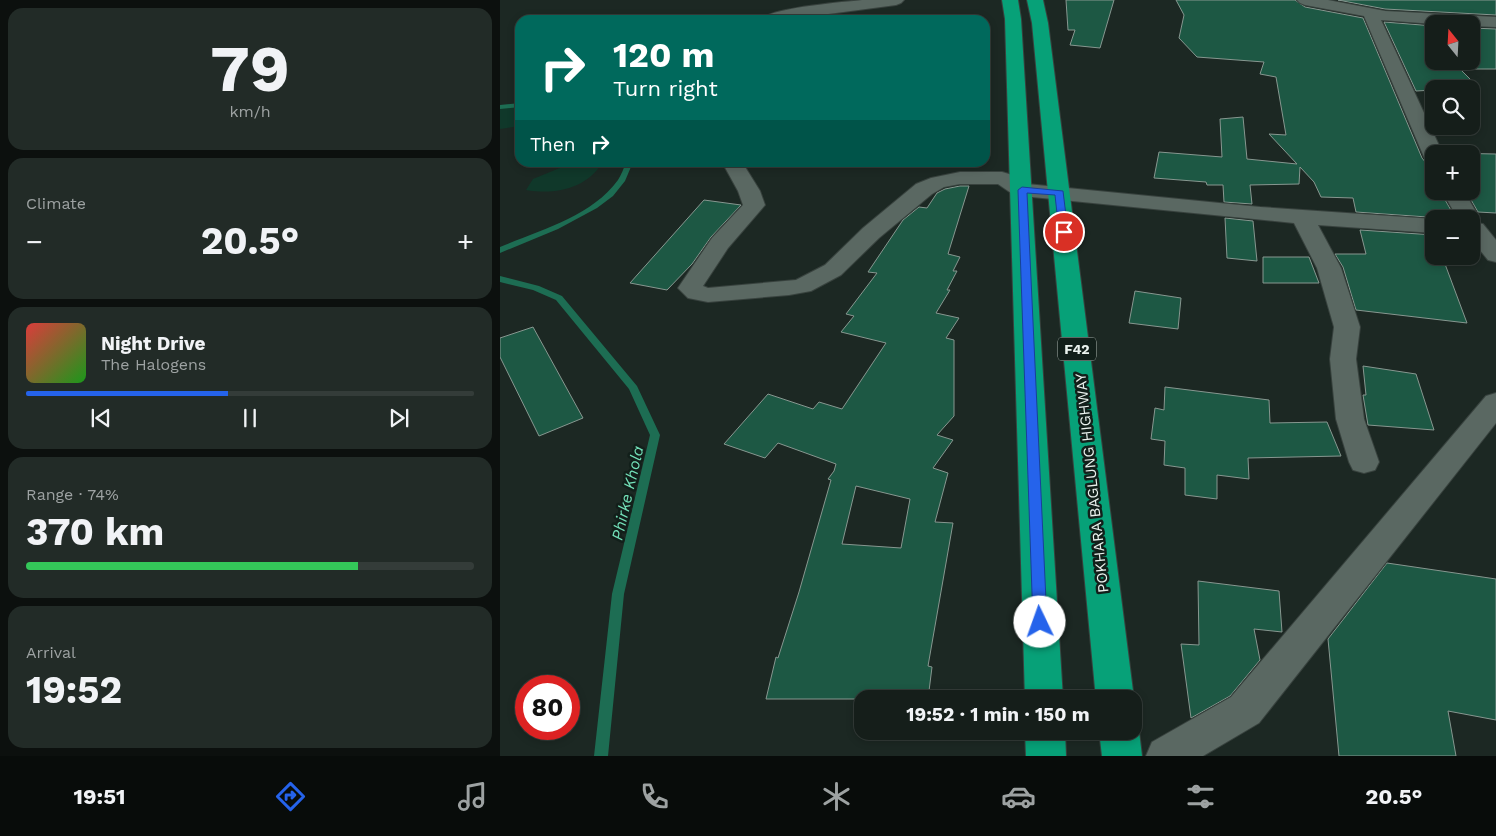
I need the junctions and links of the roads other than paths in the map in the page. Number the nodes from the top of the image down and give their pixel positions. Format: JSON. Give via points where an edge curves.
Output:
{"nodes":[{"id":1,"x":1010,"y":0,"type":"edge"},
{"id":2,"x":1035,"y":0,"type":"edge"},
{"id":3,"x":1305,"y":0,"type":"edge"},
{"id":4,"x":886,"y":1,"type":"edge"},
{"id":5,"x":1371,"y":14,"type":"junction"},
{"id":6,"x":785,"y":15,"type":"edge"},
{"id":7,"x":1496,"y":22,"type":"edge"},
{"id":8,"x":1429,"y":145,"type":"edge"},
{"id":9,"x":735,"y":167,"type":"edge"},
{"id":10,"x":1022,"y":190,"type":"junction"},
{"id":11,"x":1059,"y":193,"type":"junction"},
{"id":12,"x":1303,"y":218,"type":"junction"},
{"id":13,"x":1425,"y":225,"type":"edge"},
{"id":14,"x":1480,"y":235,"type":"edge"},
{"id":15,"x":1496,"y":255,"type":"edge"},
{"id":16,"x":1496,"y":403,"type":"edge"},
{"id":17,"x":1364,"y":462,"type":"dead end"},
{"id":18,"x":1044,"y":690,"type":"edge"},
{"id":19,"x":1115,"y":690,"type":"edge"},
{"id":20,"x":1045,"y":740,"type":"edge"},
{"id":21,"x":1120,"y":740,"type":"edge"},
{"id":22,"x":1046,"y":756,"type":"edge"},
{"id":23,"x":1122,"y":756,"type":"edge"},
{"id":24,"x":1166,"y":756,"type":"edge"}],
"edges":[{"from":1,"to":10,"type":"highway"},
{"from":2,"to":11,"type":"highway","name":"POKHARA BAGLUNG HIGHWAY","number":"F42"},
{"from":3,"to":5,"type":"street"},
{"from":4,"to":6,"type":"street"},
{"from":5,"to":7,"type":"street"},
{"from":5,"to":8,"type":"street"},
{"from":9,"to":10,"type":"street","via":[[754,205],[725,236],[690,288],[697,293],[708,295],[789,288],[824,276],[924,189],[938,182],[960,178],[1002,178]]},
{"from":10,"to":11,"type":"street"},
{"from":10,"to":18,"type":"highway"},
{"from":11,"to":12,"type":"street"},
{"from":11,"to":19,"type":"highway","name":"POKHARA BAGLUNG HIGHWAY","number":"F42"},
{"from":12,"to":13,"type":"street"},
{"from":12,"to":17,"type":"street","via":[[1329,268],[1347,327],[1343,359],[1350,420]]},
{"from":14,"to":15,"type":"street"},
{"from":16,"to":24,"type":"street","via":[[1245,710]]},
{"from":20,"to":22,"type":"highway"},
{"from":21,"to":23,"type":"highway"}]}
